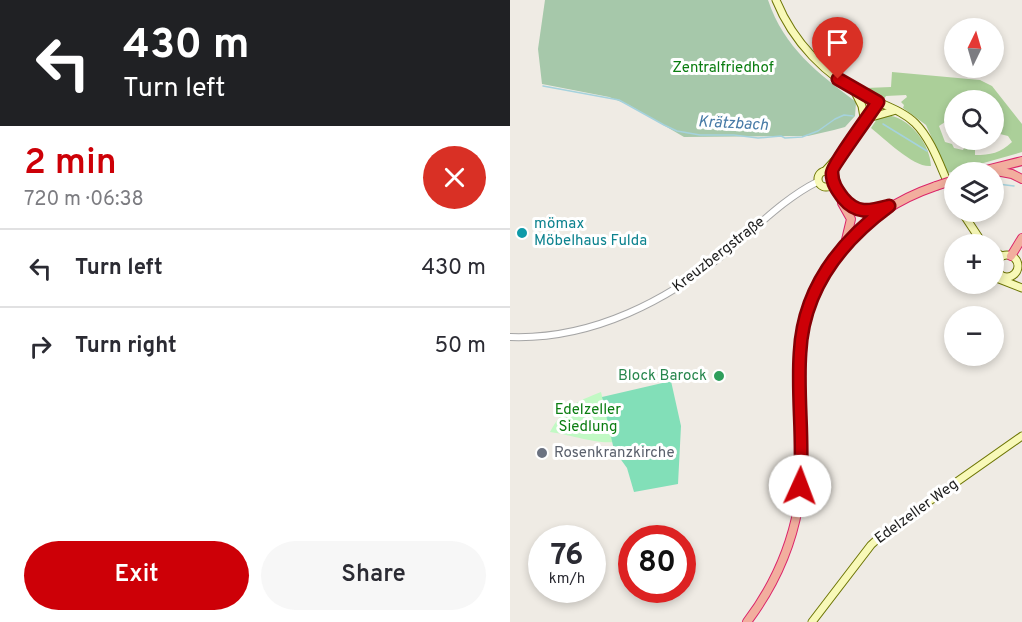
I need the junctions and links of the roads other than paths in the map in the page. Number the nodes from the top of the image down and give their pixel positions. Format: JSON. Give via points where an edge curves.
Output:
{"nodes":[{"id":1,"x":776,"y":0,"type":"edge"},
{"id":2,"x":854,"y":90,"type":"junction"},
{"id":3,"x":878,"y":102,"type":"junction"},
{"id":4,"x":896,"y":111,"type":"junction"},
{"id":5,"x":866,"y":121,"type":"junction"},
{"id":6,"x":1022,"y":159,"type":"edge"},
{"id":7,"x":1004,"y":165,"type":"edge"},
{"id":8,"x":828,"y":172,"type":"junction"},
{"id":9,"x":1004,"y":173,"type":"edge"},
{"id":10,"x":944,"y":175,"type":"edge"},
{"id":11,"x":1022,"y":180,"type":"edge"},
{"id":12,"x":817,"y":182,"type":"junction"},
{"id":13,"x":944,"y":183,"type":"edge"},
{"id":14,"x":831,"y":185,"type":"junction"},
{"id":15,"x":889,"y":206,"type":"junction"},
{"id":16,"x":1022,"y":240,"type":"edge"},
{"id":17,"x":845,"y":244,"type":"junction"},
{"id":18,"x":1004,"y":255,"type":"edge"},
{"id":19,"x":1010,"y":257,"type":"junction"},
{"id":20,"x":1004,"y":258,"type":"edge"},
{"id":21,"x":1017,"y":270,"type":"junction"},
{"id":22,"x":1004,"y":275,"type":"edge"},
{"id":23,"x":1011,"y":276,"type":"junction"},
{"id":24,"x":1022,"y":278,"type":"edge"},
{"id":25,"x":1004,"y":281,"type":"edge"},
{"id":26,"x":1022,"y":286,"type":"edge"},
{"id":27,"x":510,"y":337,"type":"edge"},
{"id":28,"x":1022,"y":436,"type":"edge"},
{"id":29,"x":747,"y":622,"type":"edge"},
{"id":30,"x":812,"y":622,"type":"edge"}],
"edges":[{"from":1,"to":2,"type":"main road","via":[[801,44],[825,69]]},
{"from":2,"to":3,"type":"main road"},
{"from":2,"to":5,"type":"main road"},
{"from":3,"to":4,"type":"main road"},
{"from":3,"to":5,"type":"main road","name":"Kreuzbergstraße"},
{"from":4,"to":5,"type":"main road"},
{"from":4,"to":10,"type":"main road","via":[[920,129]]},
{"from":5,"to":8,"type":"main road","name":"Kreuzbergstraße"},
{"from":6,"to":7,"type":"highway"},
{"from":8,"to":12,"type":"main road","name":"Kreuzbergstraße","via":[[819,174]]},
{"from":8,"to":14,"type":"main road","via":[[834,178]]},
{"from":9,"to":11,"type":"highway"},
{"from":12,"to":14,"type":"main road","via":[[820,186]]},
{"from":12,"to":27,"type":"street","name":"Kreuzbergstraße","via":[[705,269],[652,303],[574,331]]},
{"from":13,"to":15,"type":"highway","bridge":true},
{"from":14,"to":15,"type":"highway","via":[[857,210],[866,212]]},
{"from":14,"to":17,"type":"highway","via":[[851,219]]},
{"from":15,"to":17,"type":"highway"},
{"from":16,"to":19,"type":"highway"},
{"from":17,"to":29,"type":"highway","via":[[819,283],[801,337],[801,472],[794,527],[778,572]]},
{"from":18,"to":19,"type":"main road"},
{"from":19,"to":20,"type":"main road"},
{"from":19,"to":21,"type":"main road"},
{"from":21,"to":23,"type":"main road"},
{"from":21,"to":24,"type":"main road"},
{"from":22,"to":23,"type":"main road"},
{"from":23,"to":26,"type":"main road"},
{"from":25,"to":26,"type":"main road"},
{"from":28,"to":30,"type":"main road","name":"Edelzeller Weg","via":[[884,533]]}]}
